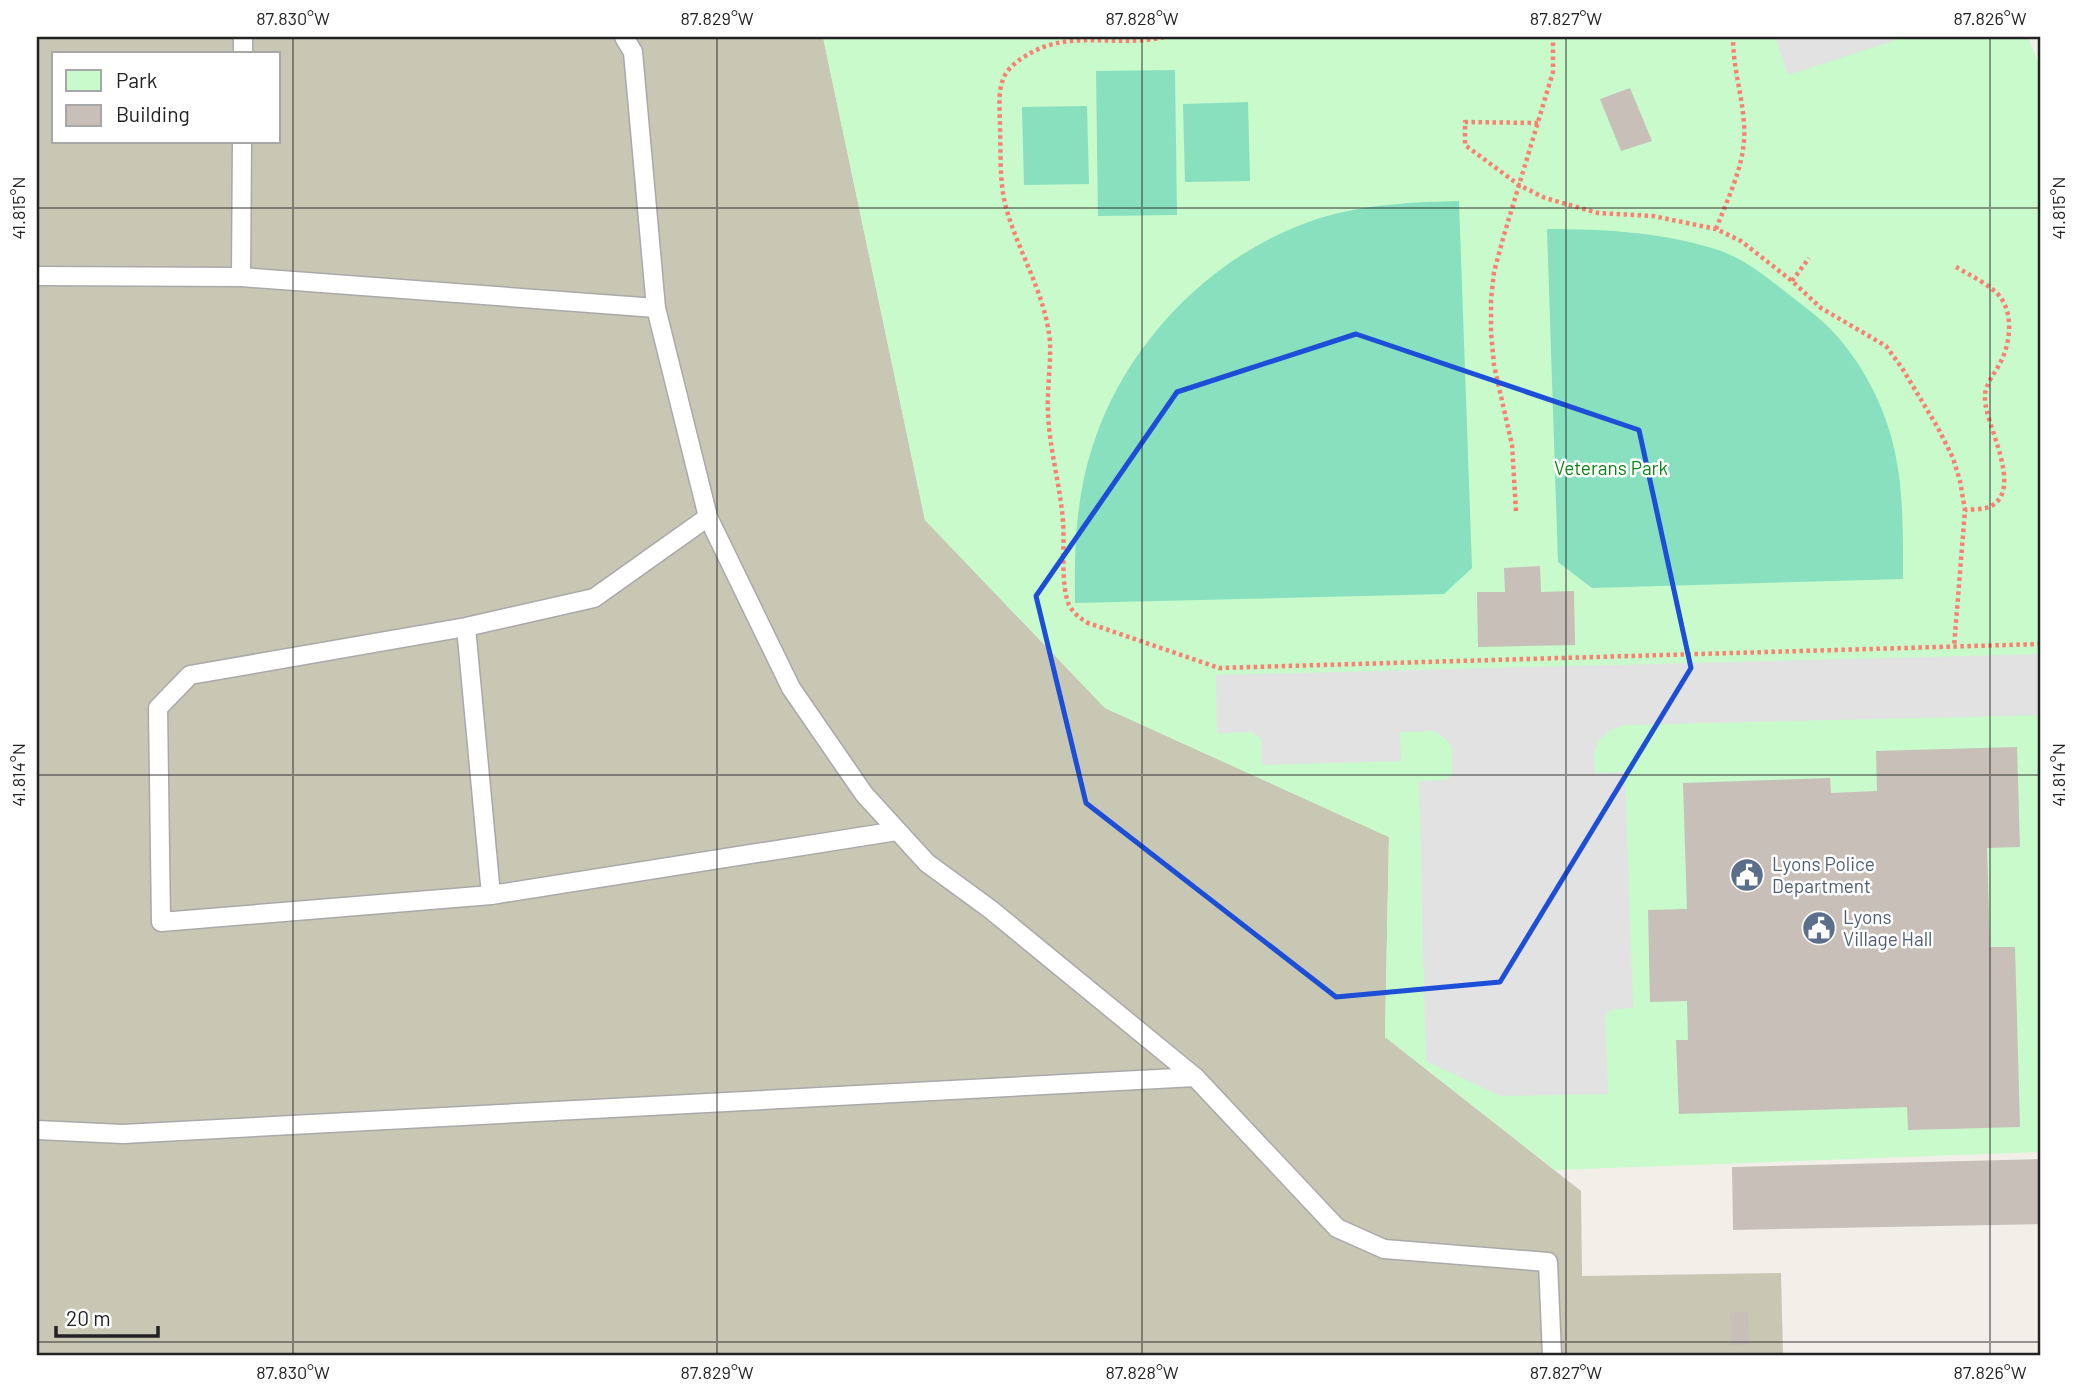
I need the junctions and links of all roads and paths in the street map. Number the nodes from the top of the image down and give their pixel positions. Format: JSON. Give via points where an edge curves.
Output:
{"nodes":[{"id":1,"x":624,"y":37,"type":"edge"},
{"id":2,"x":1164,"y":37,"type":"edge"},
{"id":3,"x":1553,"y":37,"type":"edge"},
{"id":4,"x":1733,"y":37,"type":"edge"},
{"id":5,"x":1538,"y":123,"type":"junction"},
{"id":6,"x":242,"y":144,"type":"edge"},
{"id":7,"x":1520,"y":185,"type":"junction"},
{"id":8,"x":1716,"y":229,"type":"junction"},
{"id":9,"x":1809,"y":258,"type":"dead end"},
{"id":10,"x":1956,"y":267,"type":"dead end"},
{"id":11,"x":37,"y":276,"type":"edge"},
{"id":12,"x":241,"y":277,"type":"junction"},
{"id":13,"x":1792,"y":281,"type":"junction"},
{"id":14,"x":656,"y":308,"type":"junction"},
{"id":15,"x":1965,"y":510,"type":"junction"},
{"id":16,"x":1517,"y":511,"type":"dead end"},
{"id":17,"x":708,"y":517,"type":"junction"},
{"id":18,"x":466,"y":627,"type":"junction"},
{"id":19,"x":2041,"y":644,"type":"edge"},
{"id":20,"x":1954,"y":647,"type":"junction"},
{"id":21,"x":897,"y":831,"type":"junction"},
{"id":22,"x":491,"y":895,"type":"junction"},
{"id":23,"x":1195,"y":1077,"type":"junction"},
{"id":24,"x":37,"y":1130,"type":"edge"},
{"id":25,"x":1552,"y":1355,"type":"edge"}],
"edges":[{"from":1,"to":14,"type":"lane","via":[[633,52]]},
{"from":2,"to":20,"type":"path","via":[[1063,40],[1041,46],[1006,73],[999,94],[1006,208],[1030,268],[1049,341],[1049,422],[1063,521],[1065,586],[1075,615],[1219,668]]},
{"from":3,"to":5,"type":"path","via":[[1553,72]]},
{"from":4,"to":8,"type":"path","via":[[1743,144],[1740,170]]},
{"from":5,"to":7,"type":"path"},
{"from":5,"to":7,"type":"path","via":[[1465,122],[1465,145]]},
{"from":6,"to":12,"type":"lane"},
{"from":7,"to":8,"type":"path","via":[[1545,198],[1598,213],[1653,216]]},
{"from":7,"to":16,"type":"path","via":[[1494,272],[1491,300],[1494,365],[1512,445]]},
{"from":8,"to":13,"type":"path","via":[[1741,241]]},
{"from":9,"to":13,"type":"path"},
{"from":10,"to":15,"type":"path","via":[[2000,297],[2009,331],[2007,348],[1984,396],[2004,482],[1994,505]]},
{"from":11,"to":12,"type":"lane"},
{"from":12,"to":14,"type":"lane"},
{"from":13,"to":15,"type":"path","via":[[1821,308],[1886,346],[1953,458]]},
{"from":14,"to":17,"type":"lane"},
{"from":15,"to":20,"type":"path"},
{"from":17,"to":18,"type":"lane","via":[[594,598]]},
{"from":17,"to":21,"type":"lane","via":[[791,688],[864,794]]},
{"from":18,"to":22,"type":"lane"},
{"from":18,"to":22,"type":"lane","via":[[190,675],[158,708],[161,922]]},
{"from":19,"to":20,"type":"path"},
{"from":21,"to":22,"type":"lane"},
{"from":21,"to":23,"type":"lane","via":[[926,863],[990,909]]},
{"from":23,"to":24,"type":"lane","via":[[123,1134]]},
{"from":23,"to":25,"type":"lane","via":[[1337,1228],[1384,1249],[1548,1262]]}]}
